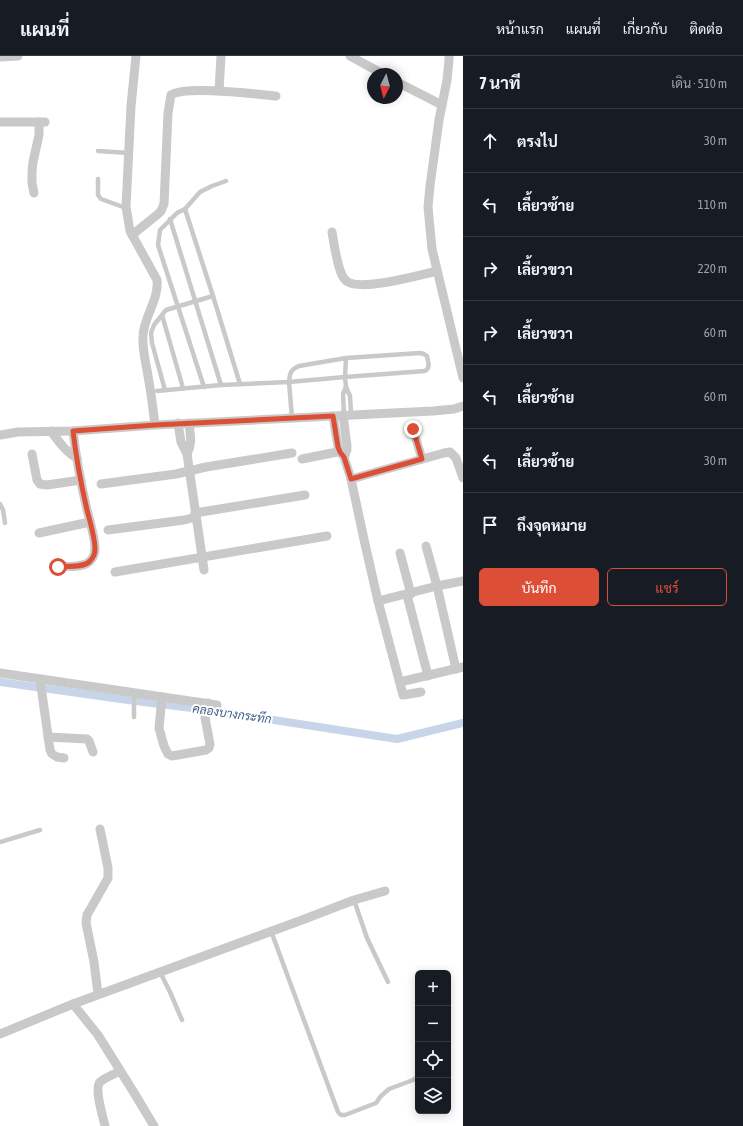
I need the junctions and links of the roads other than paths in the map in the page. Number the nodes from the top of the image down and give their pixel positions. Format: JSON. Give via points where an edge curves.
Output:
{"nodes":[{"id":1,"x":18,"y":56,"type":"edge"},
{"id":2,"x":136,"y":56,"type":"edge"},
{"id":3,"x":221,"y":56,"type":"edge"},
{"id":4,"x":350,"y":56,"type":"edge"},
{"id":5,"x":449,"y":56,"type":"edge"},
{"id":6,"x":0,"y":57,"type":"edge"},
{"id":7,"x":372,"y":68,"type":"edge"},
{"id":8,"x":403,"y":85,"type":"edge"},
{"id":9,"x":219,"y":91,"type":"junction"},
{"id":10,"x":276,"y":96,"type":"dead end"},
{"id":11,"x":442,"y":105,"type":"junction"},
{"id":12,"x":0,"y":122,"type":"edge"},
{"id":13,"x":98,"y":151,"type":"dead end"},
{"id":14,"x":128,"y":153,"type":"junction"},
{"id":15,"x":98,"y":179,"type":"dead end"},
{"id":16,"x":226,"y":181,"type":"dead end"},
{"id":17,"x":34,"y":193,"type":"dead end"},
{"id":18,"x":126,"y":208,"type":"junction"},
{"id":19,"x":185,"y":209,"type":"junction"},
{"id":20,"x":170,"y":219,"type":"junction"},
{"id":21,"x":332,"y":232,"type":"dead end"},
{"id":22,"x":132,"y":235,"type":"junction"},
{"id":23,"x":437,"y":271,"type":"junction"},
{"id":24,"x":213,"y":296,"type":"junction"},
{"id":25,"x":196,"y":301,"type":"junction"},
{"id":26,"x":178,"y":306,"type":"junction"},
{"id":27,"x":162,"y":314,"type":"junction"},
{"id":28,"x":346,"y":358,"type":"junction"},
{"id":29,"x":345,"y":377,"type":"junction"},
{"id":30,"x":463,"y":378,"type":"edge"},
{"id":31,"x":289,"y":382,"type":"junction"},
{"id":32,"x":240,"y":384,"type":"junction"},
{"id":33,"x":221,"y":385,"type":"junction"},
{"id":34,"x":204,"y":387,"type":"junction"},
{"id":35,"x":184,"y":388,"type":"junction"},
{"id":36,"x":165,"y":390,"type":"junction"},
{"id":37,"x":157,"y":391,"type":"dead end"},
{"id":38,"x":463,"y":406,"type":"edge"},
{"id":39,"x":346,"y":415,"type":"junction"},
{"id":40,"x":333,"y":416,"type":"junction"},
{"id":41,"x":292,"y":418,"type":"junction"},
{"id":42,"x":189,"y":423,"type":"junction"},
{"id":43,"x":178,"y":424,"type":"junction"},
{"id":44,"x":155,"y":425,"type":"junction"},
{"id":45,"x":413,"y":429,"type":"dead end"},
{"id":46,"x":52,"y":431,"type":"junction"},
{"id":47,"x":73,"y":431,"type":"junction"},
{"id":48,"x":0,"y":435,"type":"edge"},
{"id":49,"x":292,"y":453,"type":"dead end"},
{"id":50,"x":344,"y":453,"type":"junction"},
{"id":51,"x":32,"y":454,"type":"dead end"},
{"id":52,"x":187,"y":454,"type":"junction"},
{"id":53,"x":77,"y":458,"type":"junction"},
{"id":54,"x":302,"y":459,"type":"dead end"},
{"id":55,"x":422,"y":459,"type":"junction"},
{"id":56,"x":189,"y":471,"type":"junction"},
{"id":57,"x":463,"y":478,"type":"edge"},
{"id":58,"x":351,"y":479,"type":"junction"},
{"id":59,"x":81,"y":480,"type":"junction"},
{"id":60,"x":102,"y":484,"type":"dead end"},
{"id":61,"x":306,"y":495,"type":"dead end"},
{"id":62,"x":0,"y":504,"type":"edge"},
{"id":63,"x":196,"y":515,"type":"junction"},
{"id":64,"x":90,"y":522,"type":"junction"},
{"id":65,"x":6,"y":523,"type":"dead end"},
{"id":66,"x":108,"y":530,"type":"dead end"},
{"id":67,"x":39,"y":533,"type":"dead end"},
{"id":68,"x":327,"y":536,"type":"dead end"},
{"id":69,"x":426,"y":546,"type":"dead end"},
{"id":70,"x":400,"y":553,"type":"dead end"},
{"id":71,"x":203,"y":557,"type":"junction"},
{"id":72,"x":58,"y":567,"type":"dead end"},
{"id":73,"x":204,"y":570,"type":"dead end"},
{"id":74,"x":115,"y":572,"type":"dead end"},
{"id":75,"x":463,"y":581,"type":"edge"},
{"id":76,"x":437,"y":586,"type":"junction"},
{"id":77,"x":409,"y":594,"type":"junction"},
{"id":78,"x":378,"y":601,"type":"junction"},
{"id":79,"x":460,"y":668,"type":"edge"},
{"id":80,"x":0,"y":673,"type":"edge"},
{"id":81,"x":428,"y":676,"type":"junction"},
{"id":82,"x":41,"y":682,"type":"junction"},
{"id":83,"x":400,"y":682,"type":"junction"},
{"id":84,"x":421,"y":692,"type":"dead end"},
{"id":85,"x":134,"y":694,"type":"junction"},
{"id":86,"x":162,"y":698,"type":"junction"},
{"id":87,"x":134,"y":717,"type":"dead end"},
{"id":88,"x":48,"y":737,"type":"junction"},
{"id":89,"x":93,"y":752,"type":"dead end"},
{"id":90,"x":64,"y":758,"type":"dead end"},
{"id":91,"x":100,"y":829,"type":"dead end"},
{"id":92,"x":40,"y":830,"type":"dead end"},
{"id":93,"x":0,"y":842,"type":"edge"},
{"id":94,"x":385,"y":891,"type":"dead end"},
{"id":95,"x":354,"y":900,"type":"junction"},
{"id":96,"x":271,"y":932,"type":"junction"},
{"id":97,"x":160,"y":972,"type":"junction"},
{"id":98,"x":388,"y":982,"type":"dead end"},
{"id":99,"x":98,"y":994,"type":"junction"},
{"id":100,"x":73,"y":1004,"type":"junction"},
{"id":101,"x":182,"y":1020,"type":"dead end"},
{"id":102,"x":0,"y":1034,"type":"edge"},
{"id":103,"x":120,"y":1071,"type":"junction"},
{"id":104,"x":416,"y":1078,"type":"edge"},
{"id":105,"x":105,"y":1126,"type":"edge"},
{"id":106,"x":154,"y":1126,"type":"edge"}],
"edges":[{"from":1,"to":6,"type":"street"},
{"from":2,"to":14,"type":"street"},
{"from":3,"to":9,"type":"street"},
{"from":4,"to":7,"type":"street"},
{"from":5,"to":11,"type":"street"},
{"from":8,"to":11,"type":"street"},
{"from":9,"to":10,"type":"street"},
{"from":9,"to":22,"type":"street","via":[[184,91],[171,96],[164,204],[158,214]]},
{"from":11,"to":23,"type":"street","via":[[428,207]]},
{"from":12,"to":17,"type":"street","via":[[42,122],[33,162]]},
{"from":13,"to":14,"type":"lane"},
{"from":14,"to":18,"type":"street"},
{"from":15,"to":18,"type":"lane","via":[[98,195],[101,199]]},
{"from":16,"to":19,"type":"lane","via":[[200,192]]},
{"from":18,"to":22,"type":"street"},
{"from":19,"to":20,"type":"lane"},
{"from":19,"to":24,"type":"lane"},
{"from":20,"to":25,"type":"lane"},
{"from":20,"to":26,"type":"lane","via":[[160,230],[158,245]]},
{"from":21,"to":23,"type":"street","via":[[342,275],[348,282],[365,285]]},
{"from":22,"to":44,"type":"street","via":[[157,280],[158,288],[143,336]]},
{"from":23,"to":30,"type":"street"},
{"from":24,"to":25,"type":"lane"},
{"from":24,"to":32,"type":"lane"},
{"from":25,"to":26,"type":"lane"},
{"from":25,"to":33,"type":"lane"},
{"from":26,"to":27,"type":"lane"},
{"from":26,"to":34,"type":"lane"},
{"from":27,"to":35,"type":"lane"},
{"from":27,"to":36,"type":"lane","via":[[151,333]]},
{"from":28,"to":29,"type":"lane"},
{"from":28,"to":29,"type":"lane","via":[[420,352],[427,356],[429,367],[425,370]]},
{"from":28,"to":31,"type":"lane","via":[[299,366],[290,373]]},
{"from":29,"to":31,"type":"lane"},
{"from":29,"to":39,"type":"lane","via":[[350,396]]},
{"from":31,"to":32,"type":"lane"},
{"from":31,"to":41,"type":"lane"},
{"from":32,"to":33,"type":"lane"},
{"from":33,"to":34,"type":"lane"},
{"from":34,"to":35,"type":"lane"},
{"from":35,"to":36,"type":"lane"},
{"from":36,"to":37,"type":"lane"},
{"from":38,"to":39,"type":"street","via":[[433,411]]},
{"from":39,"to":40,"type":"street"},
{"from":39,"to":50,"type":"street","via":[[347,441]]},
{"from":40,"to":41,"type":"street"},
{"from":40,"to":50,"type":"street","via":[[338,447]]},
{"from":41,"to":42,"type":"street"},
{"from":42,"to":43,"type":"street"},
{"from":42,"to":52,"type":"street","via":[[191,447]]},
{"from":43,"to":44,"type":"street"},
{"from":43,"to":52,"type":"street","via":[[181,442]]},
{"from":44,"to":47,"type":"street"},
{"from":45,"to":55,"type":"street"},
{"from":46,"to":47,"type":"street"},
{"from":46,"to":48,"type":"street"},
{"from":46,"to":53,"type":"street","via":[[69,454]]},
{"from":47,"to":53,"type":"street"},
{"from":49,"to":56,"type":"street"},
{"from":50,"to":54,"type":"street"},
{"from":50,"to":58,"type":"street"},
{"from":51,"to":59,"type":"street","via":[[40,484]]},
{"from":52,"to":56,"type":"street"},
{"from":53,"to":59,"type":"street"},
{"from":55,"to":57,"type":"street","via":[[450,452],[456,458]]},
{"from":55,"to":58,"type":"street"},
{"from":56,"to":60,"type":"street"},
{"from":56,"to":63,"type":"street"},
{"from":58,"to":78,"type":"street"},
{"from":59,"to":64,"type":"street"},
{"from":61,"to":63,"type":"street"},
{"from":62,"to":65,"type":"lane"},
{"from":63,"to":66,"type":"street","via":[[184,520]]},
{"from":63,"to":71,"type":"street"},
{"from":64,"to":67,"type":"street"},
{"from":64,"to":72,"type":"street","via":[[95,549],[90,561],[82,565]]},
{"from":68,"to":71,"type":"street"},
{"from":69,"to":76,"type":"street"},
{"from":70,"to":77,"type":"street"},
{"from":71,"to":73,"type":"street"},
{"from":71,"to":74,"type":"street"},
{"from":75,"to":76,"type":"street"},
{"from":76,"to":77,"type":"street"},
{"from":76,"to":79,"type":"street"},
{"from":77,"to":78,"type":"street"},
{"from":77,"to":81,"type":"street"},
{"from":78,"to":83,"type":"street"},
{"from":79,"to":81,"type":"street"},
{"from":80,"to":82,"type":"street"},
{"from":81,"to":83,"type":"street"},
{"from":82,"to":85,"type":"street"},
{"from":82,"to":88,"type":"street"},
{"from":83,"to":84,"type":"street","via":[[403,695]]},
{"from":85,"to":86,"type":"street"},
{"from":85,"to":87,"type":"lane"},
{"from":86,"to":86,"type":"street","via":[[211,705],[205,718],[209,748],[172,756],[168,754],[159,728]]},
{"from":88,"to":89,"type":"street","via":[[87,740]]},
{"from":88,"to":90,"type":"street","via":[[52,754]]},
{"from":91,"to":99,"type":"street","via":[[108,878],[87,915],[86,923]]},
{"from":92,"to":93,"type":"lane"},
{"from":94,"to":95,"type":"street"},
{"from":95,"to":96,"type":"street"},
{"from":95,"to":98,"type":"lane","via":[[367,938]]},
{"from":96,"to":97,"type":"street"},
{"from":96,"to":104,"type":"lane","via":[[338,1112],[345,1115],[376,1103],[389,1089]]},
{"from":97,"to":99,"type":"street"},
{"from":97,"to":101,"type":"lane"},
{"from":99,"to":100,"type":"street"},
{"from":100,"to":102,"type":"street"},
{"from":100,"to":103,"type":"street","via":[[98,1035]]},
{"from":103,"to":105,"type":"street","via":[[100,1082],[98,1086]]},
{"from":103,"to":106,"type":"street"}]}
